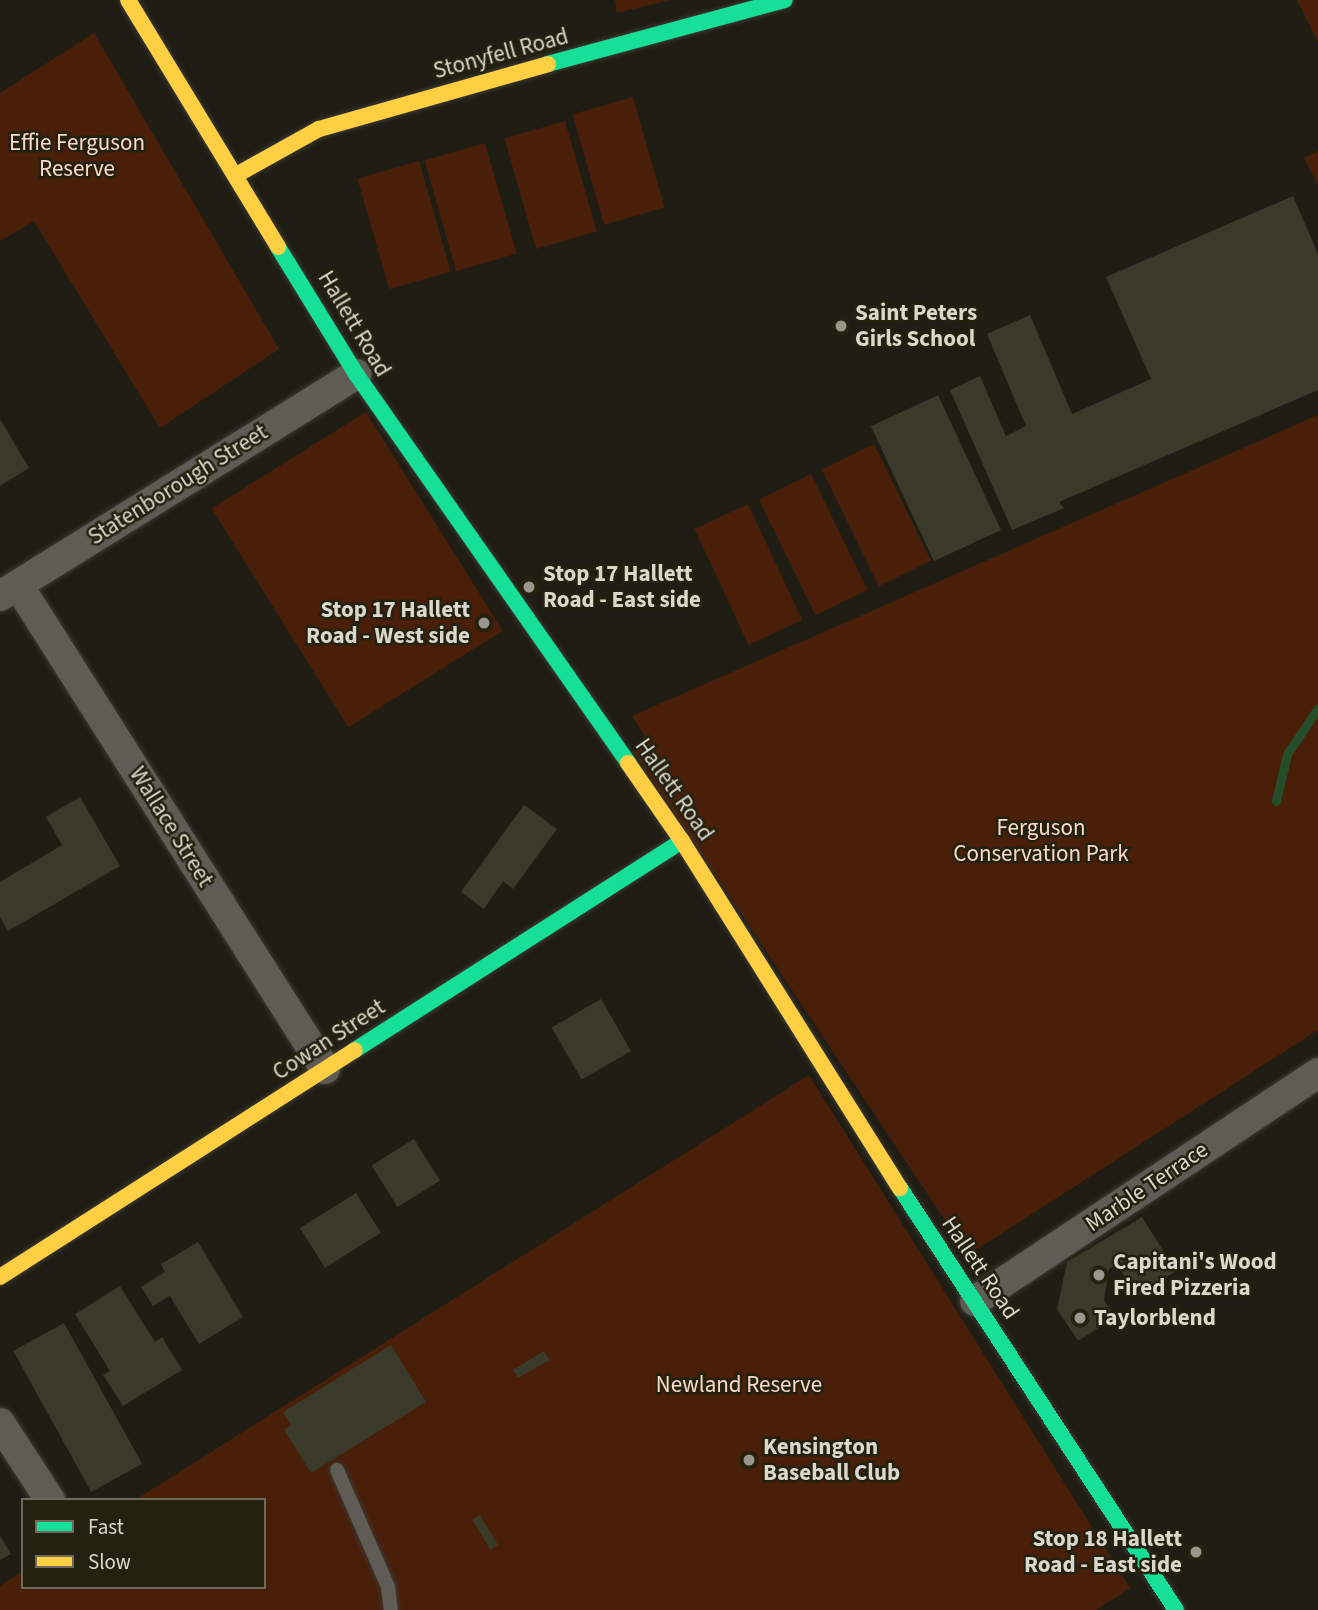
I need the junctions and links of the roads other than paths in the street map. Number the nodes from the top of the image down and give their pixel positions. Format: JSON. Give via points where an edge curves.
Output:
{"nodes":[{"id":1,"x":128,"y":0,"type":"edge"},
{"id":2,"x":785,"y":0,"type":"edge"},
{"id":3,"x":238,"y":174,"type":"junction"},
{"id":4,"x":356,"y":374,"type":"junction"},
{"id":5,"x":9,"y":591,"type":"edge"},
{"id":6,"x":682,"y":841,"type":"junction"},
{"id":7,"x":325,"y":1069,"type":"junction"},
{"id":8,"x":1318,"y":1073,"type":"edge"},
{"id":9,"x":0,"y":1277,"type":"edge"},
{"id":10,"x":975,"y":1301,"type":"junction"},
{"id":11,"x":0,"y":1423,"type":"edge"},
{"id":12,"x":337,"y":1470,"type":"dead end"},
{"id":13,"x":49,"y":1498,"type":"edge"},
{"id":14,"x":1163,"y":1606,"type":"edge"},
{"id":15,"x":391,"y":1610,"type":"edge"}],
"edges":[{"from":1,"to":3,"type":"main road","name":"Hallett Road"},
{"from":2,"to":3,"type":"main road","name":"Stonyfell Road","via":[[356,117],[319,129]]},
{"from":3,"to":4,"type":"main road","name":"Hallett Road"},
{"from":4,"to":5,"type":"street","name":"Statenborough Street"},
{"from":4,"to":6,"type":"main road","name":"Hallett Road"},
{"from":5,"to":7,"type":"street","name":"Wallace Street"},
{"from":6,"to":7,"type":"main road","name":"Cowan Street"},
{"from":6,"to":10,"type":"main road","name":"Hallett Road"},
{"from":7,"to":9,"type":"main road","name":"Cowan Street"},
{"from":8,"to":10,"type":"street","name":"Marble Terrace"},
{"from":10,"to":14,"type":"main road","name":"Hallett Road"},
{"from":11,"to":13,"type":"street"},
{"from":12,"to":15,"type":"lane","via":[[384,1576]]}]}
